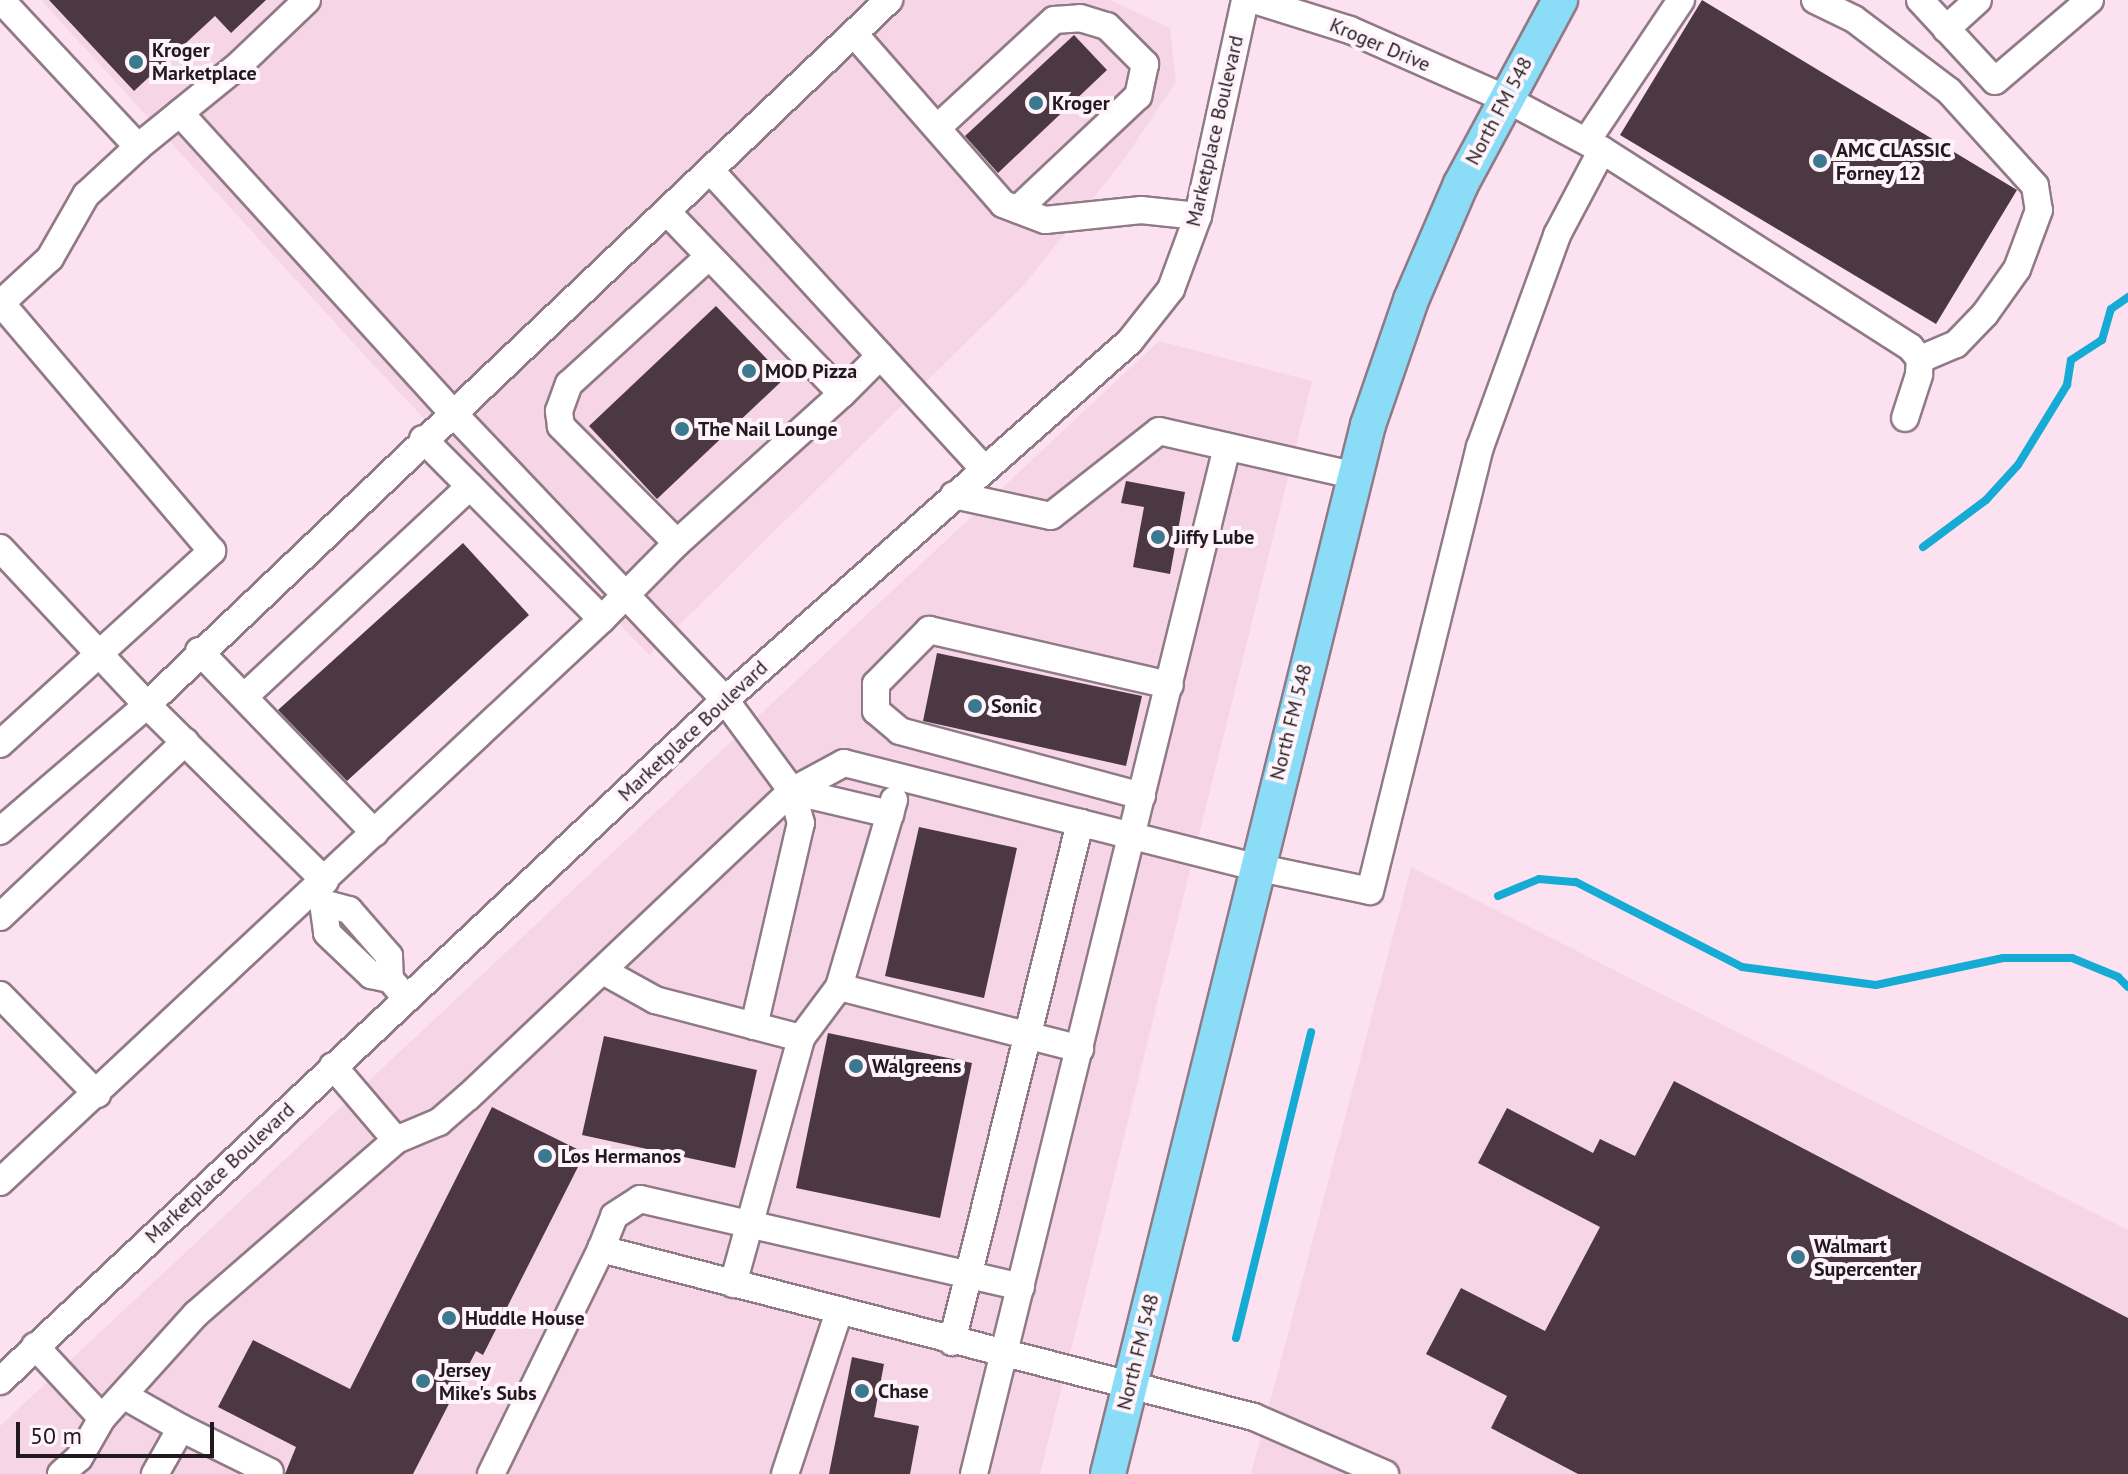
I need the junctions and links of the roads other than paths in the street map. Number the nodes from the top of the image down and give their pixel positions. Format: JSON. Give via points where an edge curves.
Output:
{"nodes":[{"id":1,"x":1,"y":0,"type":"edge"},
{"id":2,"x":307,"y":0,"type":"edge"},
{"id":3,"x":889,"y":0,"type":"edge"},
{"id":4,"x":1245,"y":0,"type":"edge"},
{"id":5,"x":1254,"y":0,"type":"edge"},
{"id":6,"x":1560,"y":0,"type":"edge"},
{"id":7,"x":1681,"y":0,"type":"edge"},
{"id":8,"x":1815,"y":0,"type":"edge"},
{"id":9,"x":1920,"y":0,"type":"edge"},
{"id":10,"x":1978,"y":0,"type":"edge"},
{"id":11,"x":2090,"y":0,"type":"edge"},
{"id":12,"x":1946,"y":29,"type":"junction"},
{"id":13,"x":856,"y":36,"type":"junction"},
{"id":14,"x":1504,"y":98,"type":"junction"},
{"id":15,"x":180,"y":113,"type":"junction"},
{"id":16,"x":937,"y":128,"type":"junction"},
{"id":17,"x":1595,"y":144,"type":"junction"},
{"id":18,"x":138,"y":147,"type":"junction"},
{"id":19,"x":711,"y":171,"type":"junction"},
{"id":20,"x":1018,"y":209,"type":"junction"},
{"id":21,"x":667,"y":212,"type":"junction"},
{"id":22,"x":1198,"y":216,"type":"junction"},
{"id":23,"x":708,"y":257,"type":"junction"},
{"id":24,"x":0,"y":304,"type":"edge"},
{"id":25,"x":880,"y":356,"type":"junction"},
{"id":26,"x":1920,"y":359,"type":"junction"},
{"id":27,"x":842,"y":394,"type":"junction"},
{"id":28,"x":452,"y":412,"type":"junction"},
{"id":29,"x":1905,"y":418,"type":"dead end"},
{"id":30,"x":423,"y":439,"type":"junction"},
{"id":31,"x":1227,"y":447,"type":"junction"},
{"id":32,"x":982,"y":467,"type":"junction"},
{"id":33,"x":1353,"y":475,"type":"junction"},
{"id":34,"x":470,"y":486,"type":"junction"},
{"id":35,"x":954,"y":495,"type":"junction"},
{"id":36,"x":677,"y":543,"type":"junction"},
{"id":37,"x":0,"y":548,"type":"edge"},
{"id":38,"x":627,"y":596,"type":"junction"},
{"id":39,"x":602,"y":619,"type":"junction"},
{"id":40,"x":199,"y":651,"type":"junction"},
{"id":41,"x":100,"y":653,"type":"junction"},
{"id":42,"x":1170,"y":685,"type":"junction"},
{"id":43,"x":244,"y":697,"type":"junction"},
{"id":44,"x":725,"y":700,"type":"junction"},
{"id":45,"x":147,"y":705,"type":"junction"},
{"id":46,"x":932,"y":739,"type":"junction"},
{"id":47,"x":185,"y":742,"type":"junction"},
{"id":48,"x":0,"y":744,"type":"edge"},
{"id":49,"x":910,"y":780,"type":"junction"},
{"id":50,"x":792,"y":791,"type":"junction"},
{"id":51,"x":1142,"y":796,"type":"junction"},
{"id":52,"x":890,"y":814,"type":"junction"},
{"id":53,"x":1080,"y":823,"type":"junction"},
{"id":54,"x":0,"y":831,"type":"edge"},
{"id":55,"x":375,"y":833,"type":"junction"},
{"id":56,"x":1132,"y":836,"type":"junction"},
{"id":57,"x":1255,"y":867,"type":"junction"},
{"id":58,"x":321,"y":892,"type":"junction"},
{"id":59,"x":0,"y":917,"type":"edge"},
{"id":60,"x":603,"y":971,"type":"junction"},
{"id":61,"x":839,"y":987,"type":"junction"},
{"id":62,"x":399,"y":989,"type":"junction"},
{"id":63,"x":0,"y":995,"type":"edge"},
{"id":64,"x":754,"y":1026,"type":"junction"},
{"id":65,"x":1028,"y":1034,"type":"junction"},
{"id":66,"x":801,"y":1038,"type":"junction"},
{"id":67,"x":1080,"y":1049,"type":"junction"},
{"id":68,"x":333,"y":1066,"type":"junction"},
{"id":69,"x":97,"y":1094,"type":"junction"},
{"id":70,"x":396,"y":1140,"type":"junction"},
{"id":71,"x":0,"y":1182,"type":"edge"},
{"id":72,"x":750,"y":1221,"type":"junction"},
{"id":73,"x":601,"y":1249,"type":"junction"},
{"id":74,"x":969,"y":1274,"type":"junction"},
{"id":75,"x":733,"y":1284,"type":"junction"},
{"id":76,"x":1021,"y":1287,"type":"junction"},
{"id":77,"x":839,"y":1312,"type":"junction"},
{"id":78,"x":952,"y":1342,"type":"junction"},
{"id":79,"x":35,"y":1346,"type":"junction"},
{"id":80,"x":1003,"y":1355,"type":"junction"},
{"id":81,"x":0,"y":1381,"type":"edge"},
{"id":82,"x":1130,"y":1389,"type":"junction"},
{"id":83,"x":123,"y":1395,"type":"junction"},
{"id":84,"x":102,"y":1418,"type":"junction"},
{"id":85,"x":181,"y":1428,"type":"junction"},
{"id":86,"x":270,"y":1472,"type":"edge"},
{"id":87,"x":61,"y":1474,"type":"edge"},
{"id":88,"x":155,"y":1474,"type":"edge"},
{"id":89,"x":491,"y":1474,"type":"edge"},
{"id":90,"x":785,"y":1474,"type":"edge"},
{"id":91,"x":974,"y":1474,"type":"edge"},
{"id":92,"x":1108,"y":1474,"type":"edge"},
{"id":93,"x":1385,"y":1474,"type":"edge"}],
"edges":[{"from":1,"to":18,"type":"street"},
{"from":2,"to":15,"type":"street"},
{"from":3,"to":13,"type":"street"},
{"from":4,"to":22,"type":"street","name":"Marketplace Boulevard"},
{"from":5,"to":14,"type":"street","name":"Kroger Drive","via":[[1350,30]]},
{"from":6,"to":14,"type":"main road","name":"North FM 548"},
{"from":7,"to":17,"type":"street"},
{"from":8,"to":26,"type":"street","via":[[1854,19],[1949,91],[2035,186],[2039,210],[2017,269],[1956,344]]},
{"from":9,"to":12,"type":"street"},
{"from":10,"to":12,"type":"street"},
{"from":11,"to":12,"type":"street","via":[[1995,81]]},
{"from":13,"to":16,"type":"street"},
{"from":13,"to":19,"type":"street"},
{"from":14,"to":17,"type":"street","name":"Kroger Drive"},
{"from":14,"to":33,"type":"main road","name":"North FM 548","via":[[1411,300]]},
{"from":15,"to":18,"type":"street"},
{"from":15,"to":28,"type":"street"},
{"from":16,"to":20,"type":"street","via":[[1003,204]]},
{"from":16,"to":20,"type":"street","via":[[1054,20],[1080,18],[1107,26],[1117,35],[1145,64],[1138,96]]},
{"from":17,"to":26,"type":"street","name":"Kroger Drive"},
{"from":17,"to":57,"type":"street","via":[[1480,447],[1370,891]]},
{"from":18,"to":24,"type":"street","via":[[86,195],[50,258]]},
{"from":19,"to":21,"type":"street"},
{"from":19,"to":25,"type":"street"},
{"from":20,"to":22,"type":"street","via":[[1045,220],[1141,210]]},
{"from":21,"to":23,"type":"street"},
{"from":21,"to":28,"type":"street"},
{"from":22,"to":32,"type":"street","name":"Marketplace Boulevard","via":[[1171,289],[1130,341]]},
{"from":23,"to":27,"type":"street"},
{"from":23,"to":36,"type":"street","via":[[569,384],[559,411],[561,426]]},
{"from":24,"to":41,"type":"street","via":[[212,551]]},
{"from":25,"to":27,"type":"street"},
{"from":25,"to":32,"type":"street"},
{"from":26,"to":29,"type":"street"},
{"from":27,"to":36,"type":"street"},
{"from":28,"to":30,"type":"street"},
{"from":28,"to":38,"type":"street"},
{"from":30,"to":34,"type":"street"},
{"from":30,"to":40,"type":"street"},
{"from":31,"to":33,"type":"street"},
{"from":31,"to":35,"type":"street","via":[[1159,431],[1051,516]]},
{"from":31,"to":42,"type":"street"},
{"from":32,"to":35,"type":"street","name":"Marketplace Boulevard"},
{"from":33,"to":57,"type":"main road","name":"North FM 548"},
{"from":34,"to":39,"type":"street"},
{"from":34,"to":43,"type":"street"},
{"from":35,"to":44,"type":"street","name":"Marketplace Boulevard"},
{"from":36,"to":38,"type":"street"},
{"from":37,"to":41,"type":"street"},
{"from":38,"to":39,"type":"street"},
{"from":38,"to":44,"type":"street"},
{"from":39,"to":55,"type":"street"},
{"from":40,"to":43,"type":"street"},
{"from":40,"to":45,"type":"street"},
{"from":41,"to":45,"type":"street"},
{"from":41,"to":48,"type":"street"},
{"from":42,"to":46,"type":"street","via":[[929,630],[876,684],[876,711],[900,731]]},
{"from":42,"to":51,"type":"street"},
{"from":43,"to":55,"type":"street"},
{"from":44,"to":50,"type":"street"},
{"from":44,"to":62,"type":"street","name":"Marketplace Boulevard"},
{"from":45,"to":47,"type":"street"},
{"from":45,"to":54,"type":"street"},
{"from":46,"to":49,"type":"street"},
{"from":46,"to":51,"type":"street"},
{"from":47,"to":58,"type":"street"},
{"from":47,"to":59,"type":"street"},
{"from":49,"to":50,"type":"street","via":[[844,763]]},
{"from":49,"to":52,"type":"street"},
{"from":49,"to":53,"type":"street"},
{"from":50,"to":52,"type":"street"},
{"from":50,"to":60,"type":"street"},
{"from":50,"to":64,"type":"street","via":[[801,823]]},
{"from":51,"to":56,"type":"street"},
{"from":52,"to":61,"type":"street"},
{"from":53,"to":56,"type":"street"},
{"from":53,"to":65,"type":"street"},
{"from":55,"to":58,"type":"street"},
{"from":56,"to":57,"type":"street"},
{"from":56,"to":67,"type":"street"},
{"from":57,"to":82,"type":"main road","name":"North FM 548"},
{"from":58,"to":62,"type":"street","via":[[349,910],[389,956]]},
{"from":58,"to":69,"type":"street"},
{"from":60,"to":64,"type":"street","via":[[655,1000]]},
{"from":60,"to":70,"type":"street","via":[[439,1122]]},
{"from":61,"to":65,"type":"street"},
{"from":61,"to":66,"type":"street"},
{"from":62,"to":68,"type":"street","name":"Marketplace Boulevard"},
{"from":63,"to":69,"type":"street"},
{"from":64,"to":66,"type":"street"},
{"from":65,"to":67,"type":"street"},
{"from":65,"to":74,"type":"street"},
{"from":66,"to":72,"type":"street"},
{"from":67,"to":76,"type":"street"},
{"from":68,"to":70,"type":"street"},
{"from":68,"to":79,"type":"street","name":"Marketplace Boulevard"},
{"from":69,"to":71,"type":"street"},
{"from":70,"to":83,"type":"street","via":[[196,1314]]},
{"from":72,"to":73,"type":"street","via":[[640,1199],[614,1216]]},
{"from":72,"to":74,"type":"street"},
{"from":72,"to":75,"type":"street"},
{"from":73,"to":75,"type":"street"},
{"from":73,"to":89,"type":"street"},
{"from":74,"to":76,"type":"street"},
{"from":74,"to":78,"type":"street"},
{"from":75,"to":77,"type":"street"},
{"from":76,"to":80,"type":"street"},
{"from":77,"to":78,"type":"street"},
{"from":77,"to":90,"type":"street"},
{"from":78,"to":80,"type":"street"},
{"from":79,"to":81,"type":"street","name":"Marketplace Boulevard"},
{"from":79,"to":84,"type":"street"},
{"from":80,"to":82,"type":"street"},
{"from":80,"to":91,"type":"street"},
{"from":82,"to":92,"type":"main road","name":"North FM 548"},
{"from":82,"to":93,"type":"street","via":[[1284,1426]]},
{"from":83,"to":84,"type":"street"},
{"from":83,"to":85,"type":"street"},
{"from":84,"to":87,"type":"street","via":[[79,1458]]},
{"from":85,"to":86,"type":"street"},
{"from":85,"to":88,"type":"street"}]}
